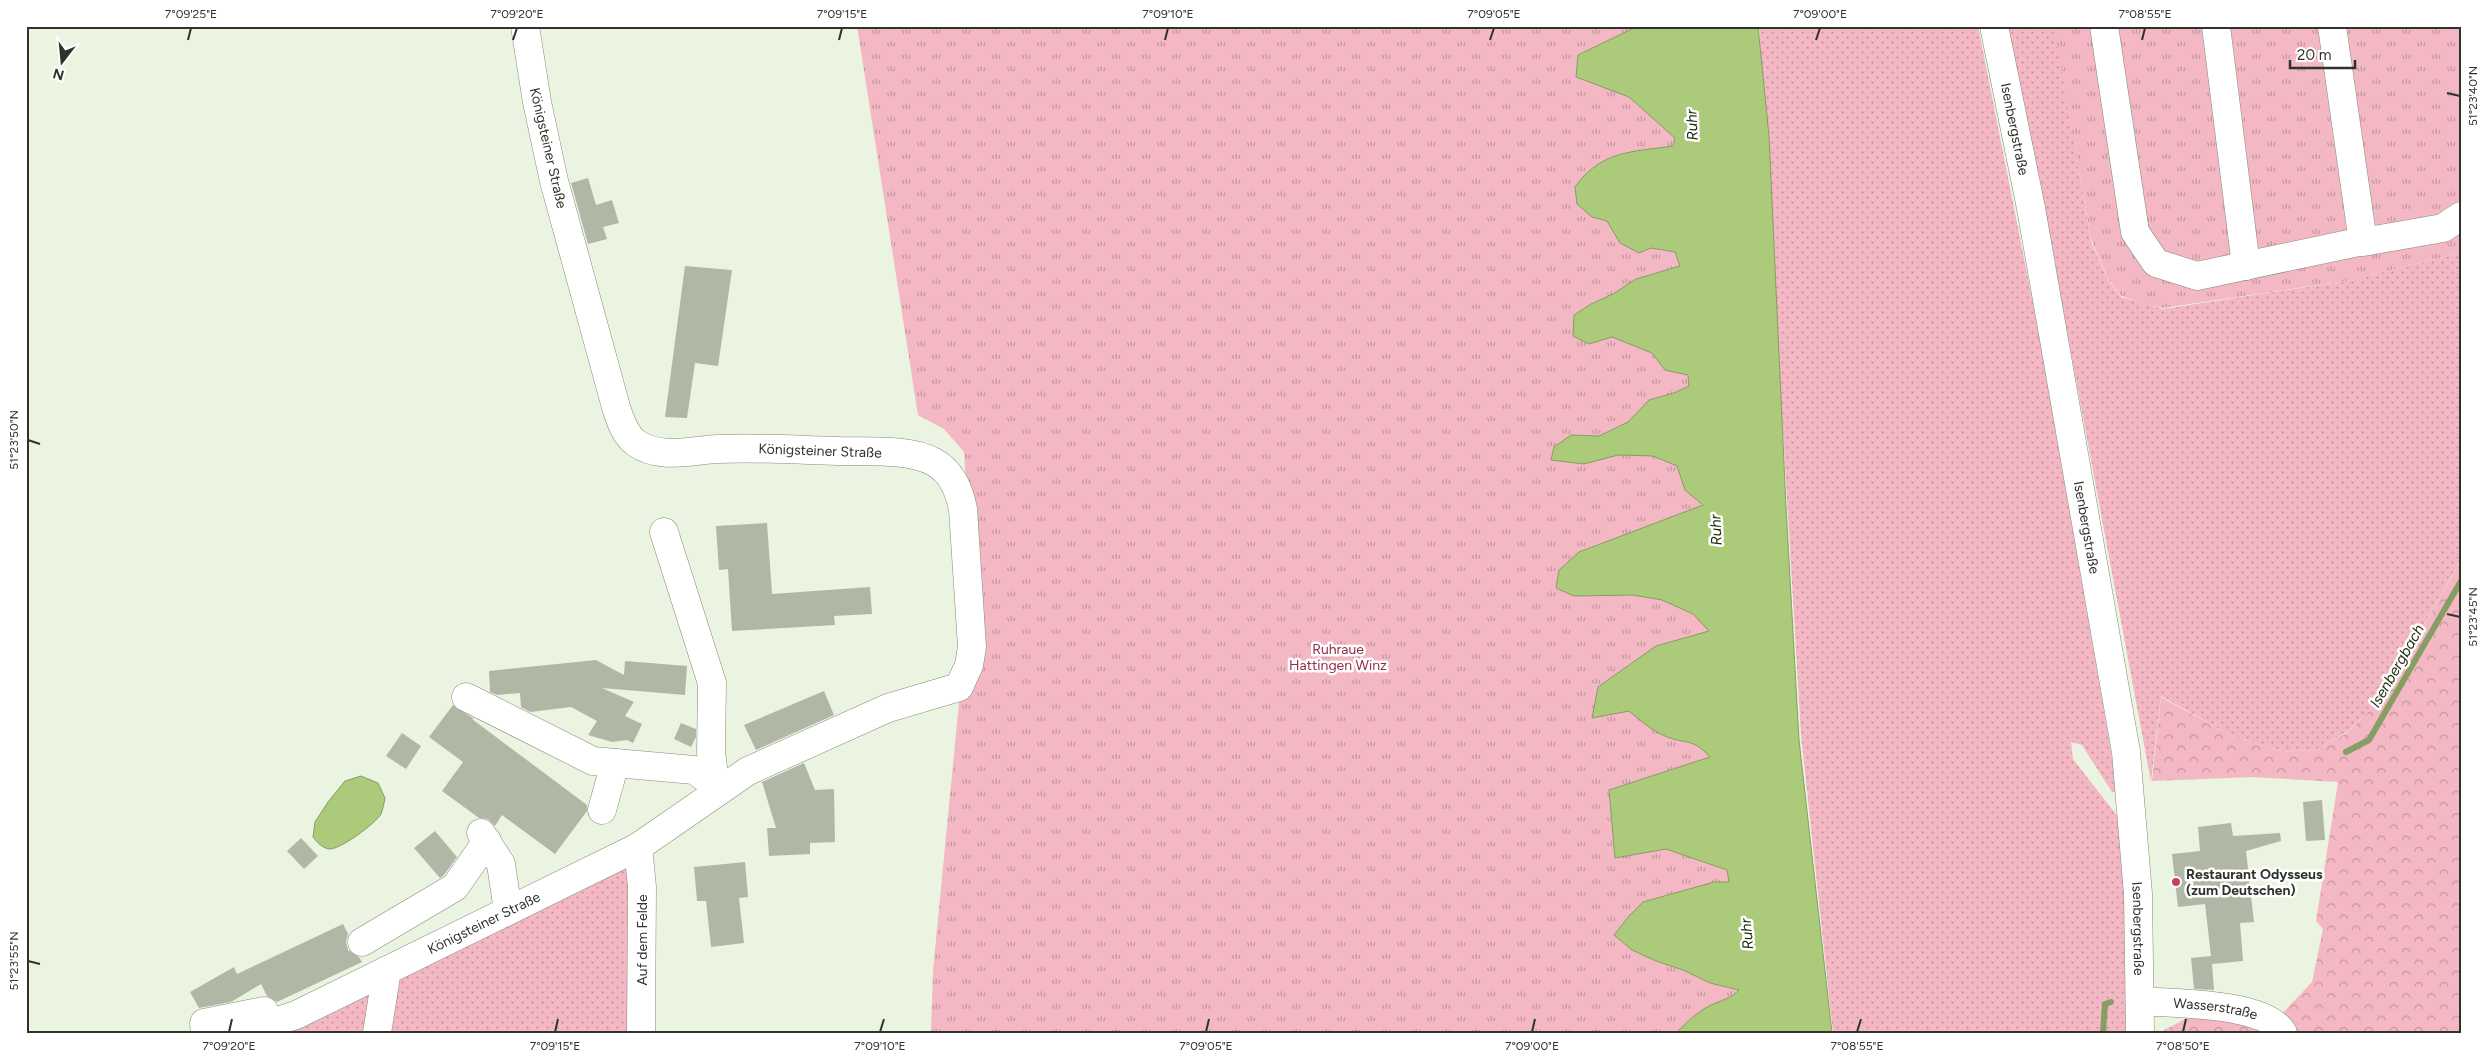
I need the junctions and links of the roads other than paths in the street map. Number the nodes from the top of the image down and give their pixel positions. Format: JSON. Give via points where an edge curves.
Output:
{"nodes":[{"id":1,"x":525,"y":26,"type":"edge"},
{"id":2,"x":1994,"y":26,"type":"edge"},
{"id":3,"x":2104,"y":26,"type":"edge"},
{"id":4,"x":2216,"y":26,"type":"edge"},
{"id":5,"x":2332,"y":26,"type":"edge"},
{"id":6,"x":2461,"y":216,"type":"edge"},
{"id":7,"x":2362,"y":241,"type":"junction"},
{"id":8,"x":2246,"y":266,"type":"junction"},
{"id":9,"x":664,"y":532,"type":"dead end"},
{"id":10,"x":466,"y":697,"type":"dead end"},
{"id":11,"x":703,"y":761,"type":"junction"},
{"id":12,"x":615,"y":763,"type":"junction"},
{"id":13,"x":716,"y":791,"type":"junction"},
{"id":14,"x":602,"y":810,"type":"dead end"},
{"id":15,"x":638,"y":847,"type":"junction"},
{"id":16,"x":508,"y":911,"type":"junction"},
{"id":17,"x":362,"y":942,"type":"dead end"},
{"id":18,"x":357,"y":970,"type":"dead end"},
{"id":19,"x":387,"y":970,"type":"junction"},
{"id":20,"x":265,"y":1000,"type":"dead end"},
{"id":21,"x":2140,"y":1001,"type":"junction"},
{"id":22,"x":235,"y":1025,"type":"edge"},
{"id":23,"x":205,"y":1033,"type":"edge"},
{"id":24,"x":377,"y":1033,"type":"edge"},
{"id":25,"x":641,"y":1033,"type":"edge"},
{"id":26,"x":2140,"y":1033,"type":"edge"},
{"id":27,"x":2283,"y":1033,"type":"edge"}],
"edges":[{"from":1,"to":13,"type":"street","name":"Königsteiner Straße","via":[[554,181],[619,419],[630,437],[647,448],[672,453],[754,448],[908,454],[933,461],[943,468],[960,497],[972,647],[969,665],[959,687],[888,708],[748,771]]},
{"from":2,"to":21,"type":"street","name":"Isenbergstraße","via":[[2032,218],[2126,752],[2138,894]]},
{"from":3,"to":8,"type":"street","via":[[2135,232],[2156,263],[2197,276]]},
{"from":4,"to":8,"type":"street"},
{"from":5,"to":7,"type":"street"},
{"from":6,"to":7,"type":"street","via":[[2443,228]]},
{"from":7,"to":8,"type":"street"},
{"from":9,"to":11,"type":"street","via":[[712,683]]},
{"from":10,"to":12,"type":"street","via":[[593,761]]},
{"from":11,"to":12,"type":"street"},
{"from":11,"to":13,"type":"street"},
{"from":12,"to":14,"type":"street"},
{"from":13,"to":15,"type":"street","name":"Königsteiner Straße"},
{"from":15,"to":16,"type":"street","name":"Königsteiner Straße"},
{"from":15,"to":25,"type":"street","name":"Auf dem Felde","via":[[642,887]]},
{"from":16,"to":17,"type":"street","via":[[501,864],[484,837],[455,887]]},
{"from":16,"to":19,"type":"street","name":"Königsteiner Straße"},
{"from":18,"to":22,"type":"street"},
{"from":19,"to":22,"type":"street","name":"Königsteiner Straße","via":[[296,1015]]},
{"from":19,"to":24,"type":"street"},
{"from":20,"to":22,"type":"street"},
{"from":21,"to":26,"type":"street","name":"Isenbergstraße"},
{"from":21,"to":27,"type":"street","name":"Wasserstraße","via":[[2249,1011],[2273,1021]]},
{"from":22,"to":23,"type":"street","via":[[204,1023]]}]}
